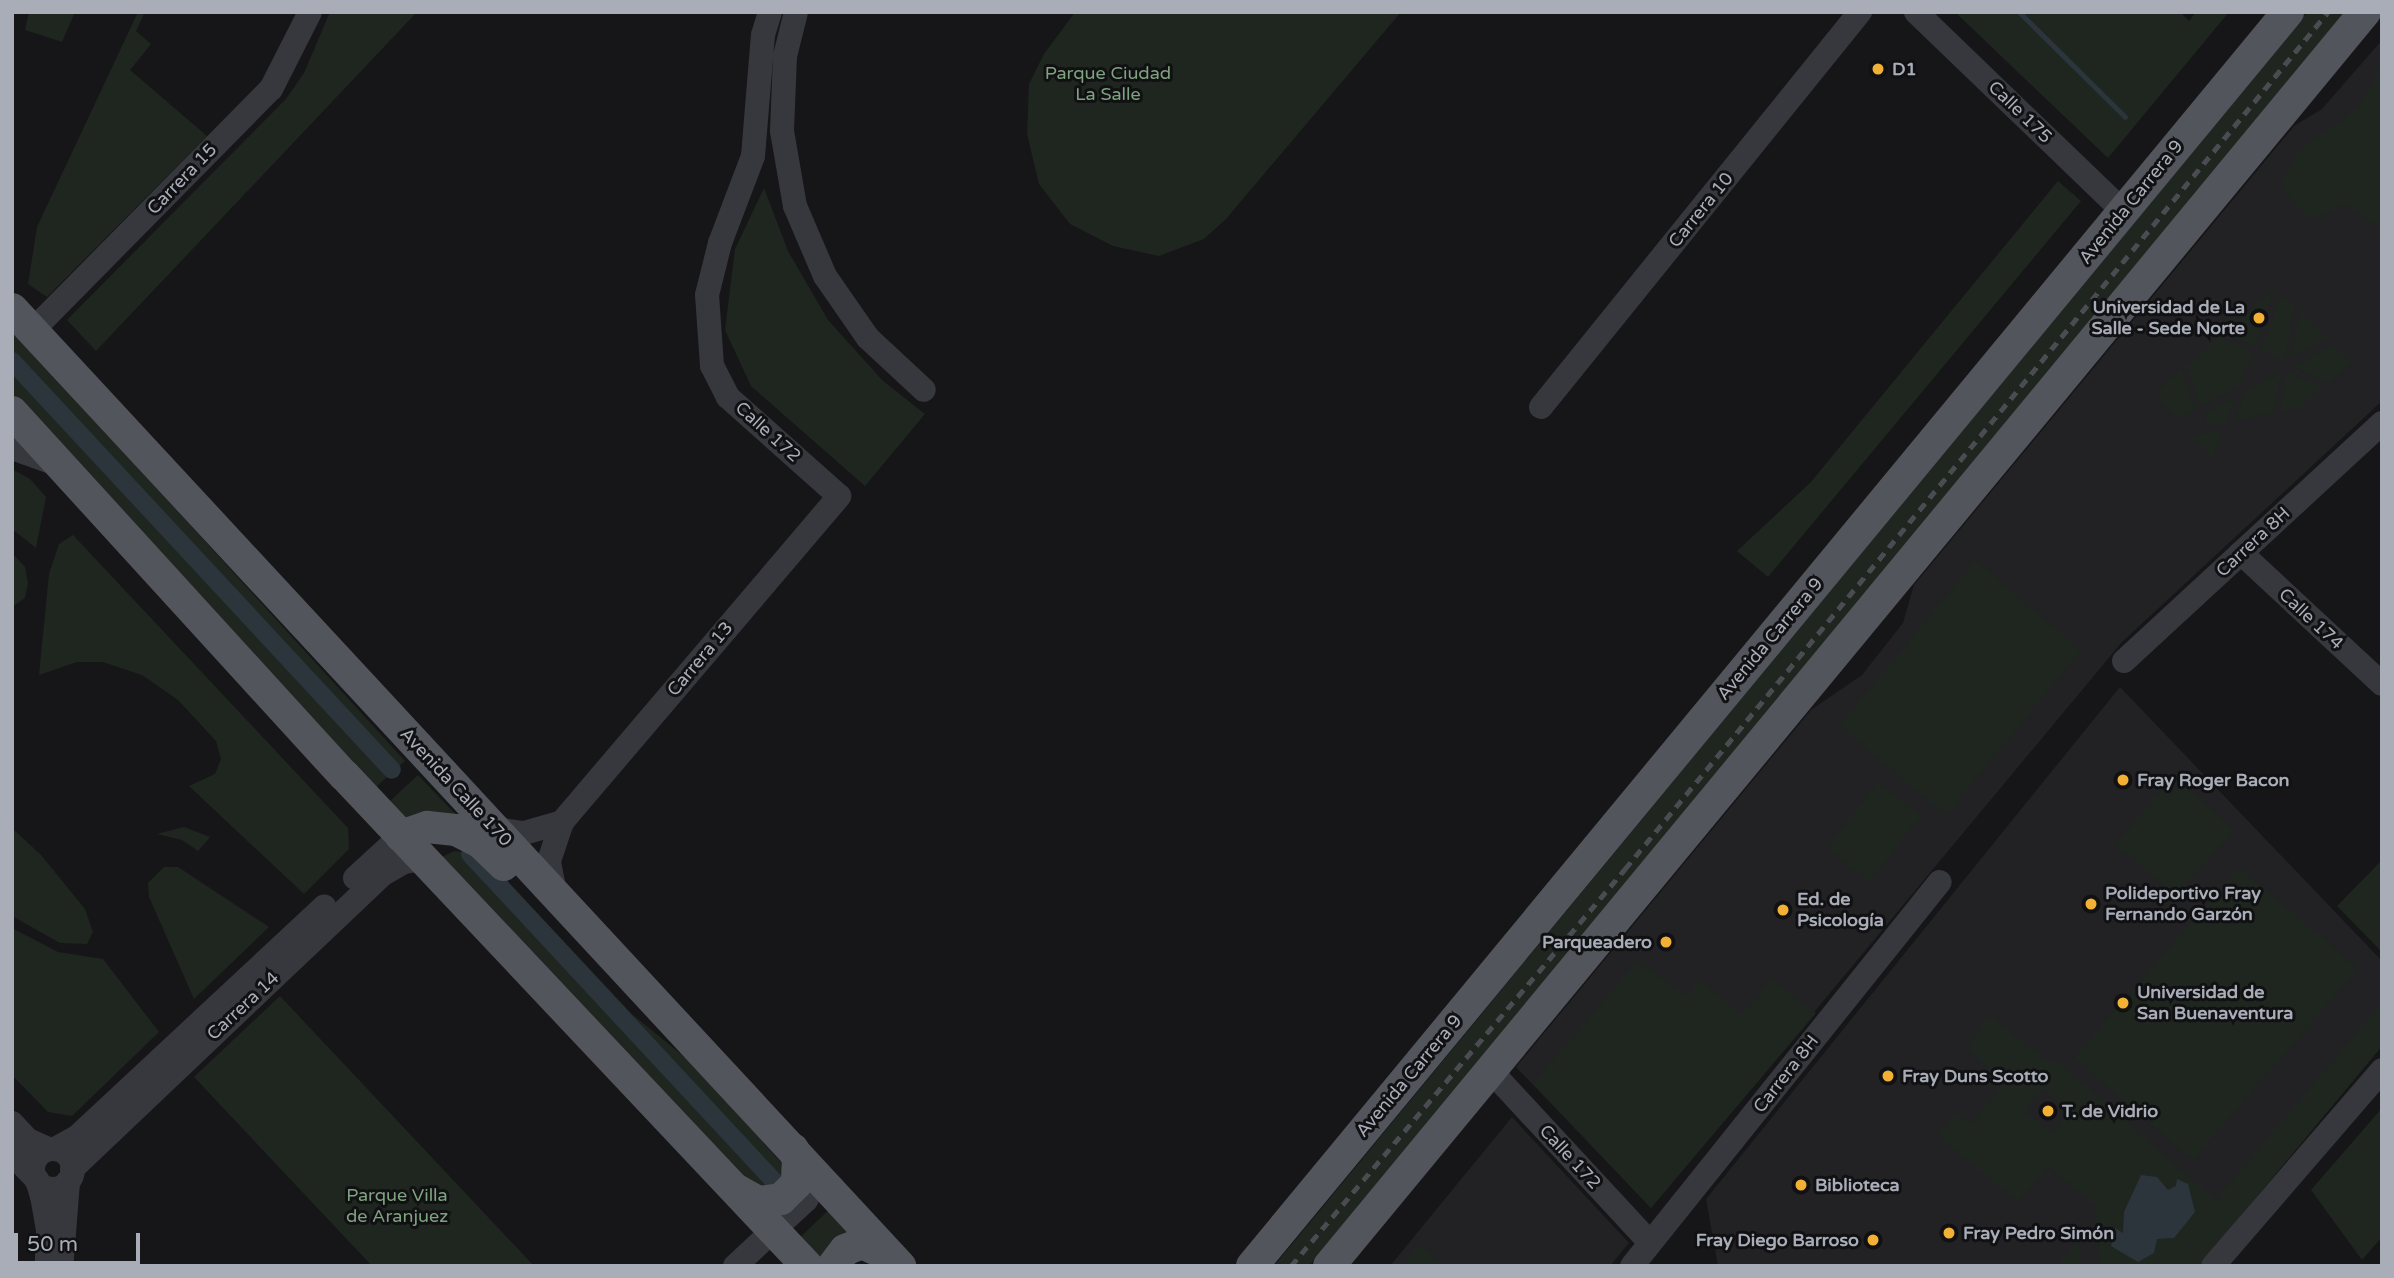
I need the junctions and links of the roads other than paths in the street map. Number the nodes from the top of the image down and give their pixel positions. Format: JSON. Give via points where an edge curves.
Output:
{"nodes":[{"id":1,"x":310,"y":12,"type":"edge"},
{"id":2,"x":770,"y":12,"type":"edge"},
{"id":3,"x":796,"y":12,"type":"edge"},
{"id":4,"x":1860,"y":12,"type":"edge"},
{"id":5,"x":1916,"y":12,"type":"edge"},
{"id":6,"x":2288,"y":12,"type":"edge"},
{"id":7,"x":2365,"y":12,"type":"edge"},
{"id":8,"x":783,"y":109,"type":"junction"},
{"id":9,"x":753,"y":156,"type":"junction"},
{"id":10,"x":2123,"y":211,"type":"junction"},
{"id":11,"x":22,"y":320,"type":"edge"},
{"id":12,"x":924,"y":390,"type":"dead end"},
{"id":13,"x":1541,"y":407,"type":"dead end"},
{"id":14,"x":12,"y":412,"type":"edge"},
{"id":15,"x":2382,"y":423,"type":"edge"},
{"id":16,"x":12,"y":448,"type":"edge"},
{"id":17,"x":59,"y":465,"type":"junction"},
{"id":18,"x":838,"y":496,"type":"joint"},
{"id":19,"x":2241,"y":553,"type":"junction"},
{"id":20,"x":2124,"y":661,"type":"dead end"},
{"id":21,"x":2382,"y":684,"type":"edge"},
{"id":22,"x":562,"y":822,"type":"junction"},
{"id":23,"x":495,"y":829,"type":"junction"},
{"id":24,"x":401,"y":836,"type":"junction"},
{"id":25,"x":423,"y":859,"type":"junction"},
{"id":26,"x":1940,"y":882,"type":"dead end"},
{"id":27,"x":555,"y":893,"type":"junction"},
{"id":28,"x":653,"y":999,"type":"junction"},
{"id":29,"x":2382,"y":1070,"type":"edge"},
{"id":30,"x":1490,"y":1071,"type":"junction"},
{"id":31,"x":12,"y":1123,"type":"edge"},
{"id":32,"x":51,"y":1149,"type":"junction"},
{"id":33,"x":793,"y":1149,"type":"junction"},
{"id":34,"x":12,"y":1154,"type":"edge"},
{"id":35,"x":70,"y":1175,"type":"junction"},
{"id":36,"x":818,"y":1176,"type":"junction"},
{"id":37,"x":37,"y":1180,"type":"junction"},
{"id":38,"x":732,"y":1186,"type":"junction"},
{"id":39,"x":773,"y":1230,"type":"junction"},
{"id":40,"x":1650,"y":1244,"type":"junction"},
{"id":41,"x":898,"y":1264,"type":"edge"},
{"id":42,"x":47,"y":1266,"type":"edge"},
{"id":43,"x":62,"y":1266,"type":"edge"},
{"id":44,"x":735,"y":1266,"type":"edge"},
{"id":45,"x":807,"y":1266,"type":"edge"},
{"id":46,"x":833,"y":1266,"type":"edge"},
{"id":47,"x":1252,"y":1266,"type":"edge"},
{"id":48,"x":1329,"y":1266,"type":"edge"},
{"id":49,"x":1632,"y":1266,"type":"edge"},
{"id":50,"x":2213,"y":1266,"type":"edge"}],
"edges":[{"from":1,"to":11,"type":"street","name":"Carrera 15","via":[[271,89]]},
{"from":2,"to":9,"type":"street"},
{"from":3,"to":8,"type":"street","via":[[785,55]]},
{"from":4,"to":13,"type":"street","name":"Carrera 10"},
{"from":5,"to":10,"type":"street","name":"Calle 175"},
{"from":6,"to":10,"type":"main road","name":"Avenida Carrera 9"},
{"from":7,"to":30,"type":"main road"},
{"from":8,"to":9,"type":"street"},
{"from":8,"to":12,"type":"street","via":[[782,131],[795,206],[825,276],[868,338]]},
{"from":9,"to":18,"type":"street","name":"Calle 172","via":[[712,268],[707,295],[712,366],[729,397]]},
{"from":10,"to":47,"type":"main road","name":"Avenida Carrera 9"},
{"from":11,"to":23,"type":"main road","name":"Avenida Calle 170"},
{"from":14,"to":17,"type":"main road"},
{"from":15,"to":19,"type":"street","name":"Carrera 8H"},
{"from":16,"to":17,"type":"street"},
{"from":17,"to":24,"type":"main road"},
{"from":18,"to":22,"type":"street","name":"Carrera 13"},
{"from":19,"to":20,"type":"street","name":"Carrera 8H"},
{"from":19,"to":21,"type":"street","name":"Calle 174"},
{"from":22,"to":23,"type":"street","via":[[524,834]]},
{"from":22,"to":27,"type":"street","name":"Carrera 13","via":[[549,861]]},
{"from":23,"to":27,"type":"main road","name":"Avenida Calle 170"},
{"from":24,"to":25,"type":"main road"},
{"from":24,"to":28,"type":"main road","via":[[432,826],[469,835]]},
{"from":24,"to":32,"type":"street","name":"Carrera 14","via":[[77,1137]]},
{"from":25,"to":35,"type":"street","name":"Carrera 14","via":[[404,862],[383,874]]},
{"from":25,"to":38,"type":"main road"},
{"from":26,"to":40,"type":"street","name":"Carrera 8H"},
{"from":27,"to":28,"type":"main road","name":"Avenida Calle 170"},
{"from":28,"to":33,"type":"main road","name":"Avenida Calle 170"},
{"from":29,"to":50,"type":"street"},
{"from":30,"to":40,"type":"street","name":"Calle 172"},
{"from":30,"to":48,"type":"main road"},
{"from":31,"to":32,"type":"street","via":[[28,1140]]},
{"from":32,"to":35,"type":"street","via":[[66,1154]]},
{"from":32,"to":37,"type":"street","via":[[34,1161]]},
{"from":33,"to":36,"type":"main road","name":"Avenida Calle 170"},
{"from":33,"to":38,"type":"main road","via":[[798,1159],[797,1182],[781,1199],[758,1202]]},
{"from":34,"to":37,"type":"street"},
{"from":35,"to":37,"type":"street","via":[[54,1188]]},
{"from":35,"to":43,"type":"street"},
{"from":36,"to":39,"type":"street","via":[[806,1200]]},
{"from":36,"to":41,"type":"main road","name":"Avenida Calle 170"},
{"from":37,"to":42,"type":"street","via":[[47,1221]]},
{"from":38,"to":39,"type":"main road"},
{"from":39,"to":44,"type":"street"},
{"from":39,"to":45,"type":"main road"},
{"from":40,"to":49,"type":"street","name":"Carrera 8H"},
{"from":41,"to":46,"type":"main road","via":[[881,1248],[862,1243],[845,1250]]}]}
